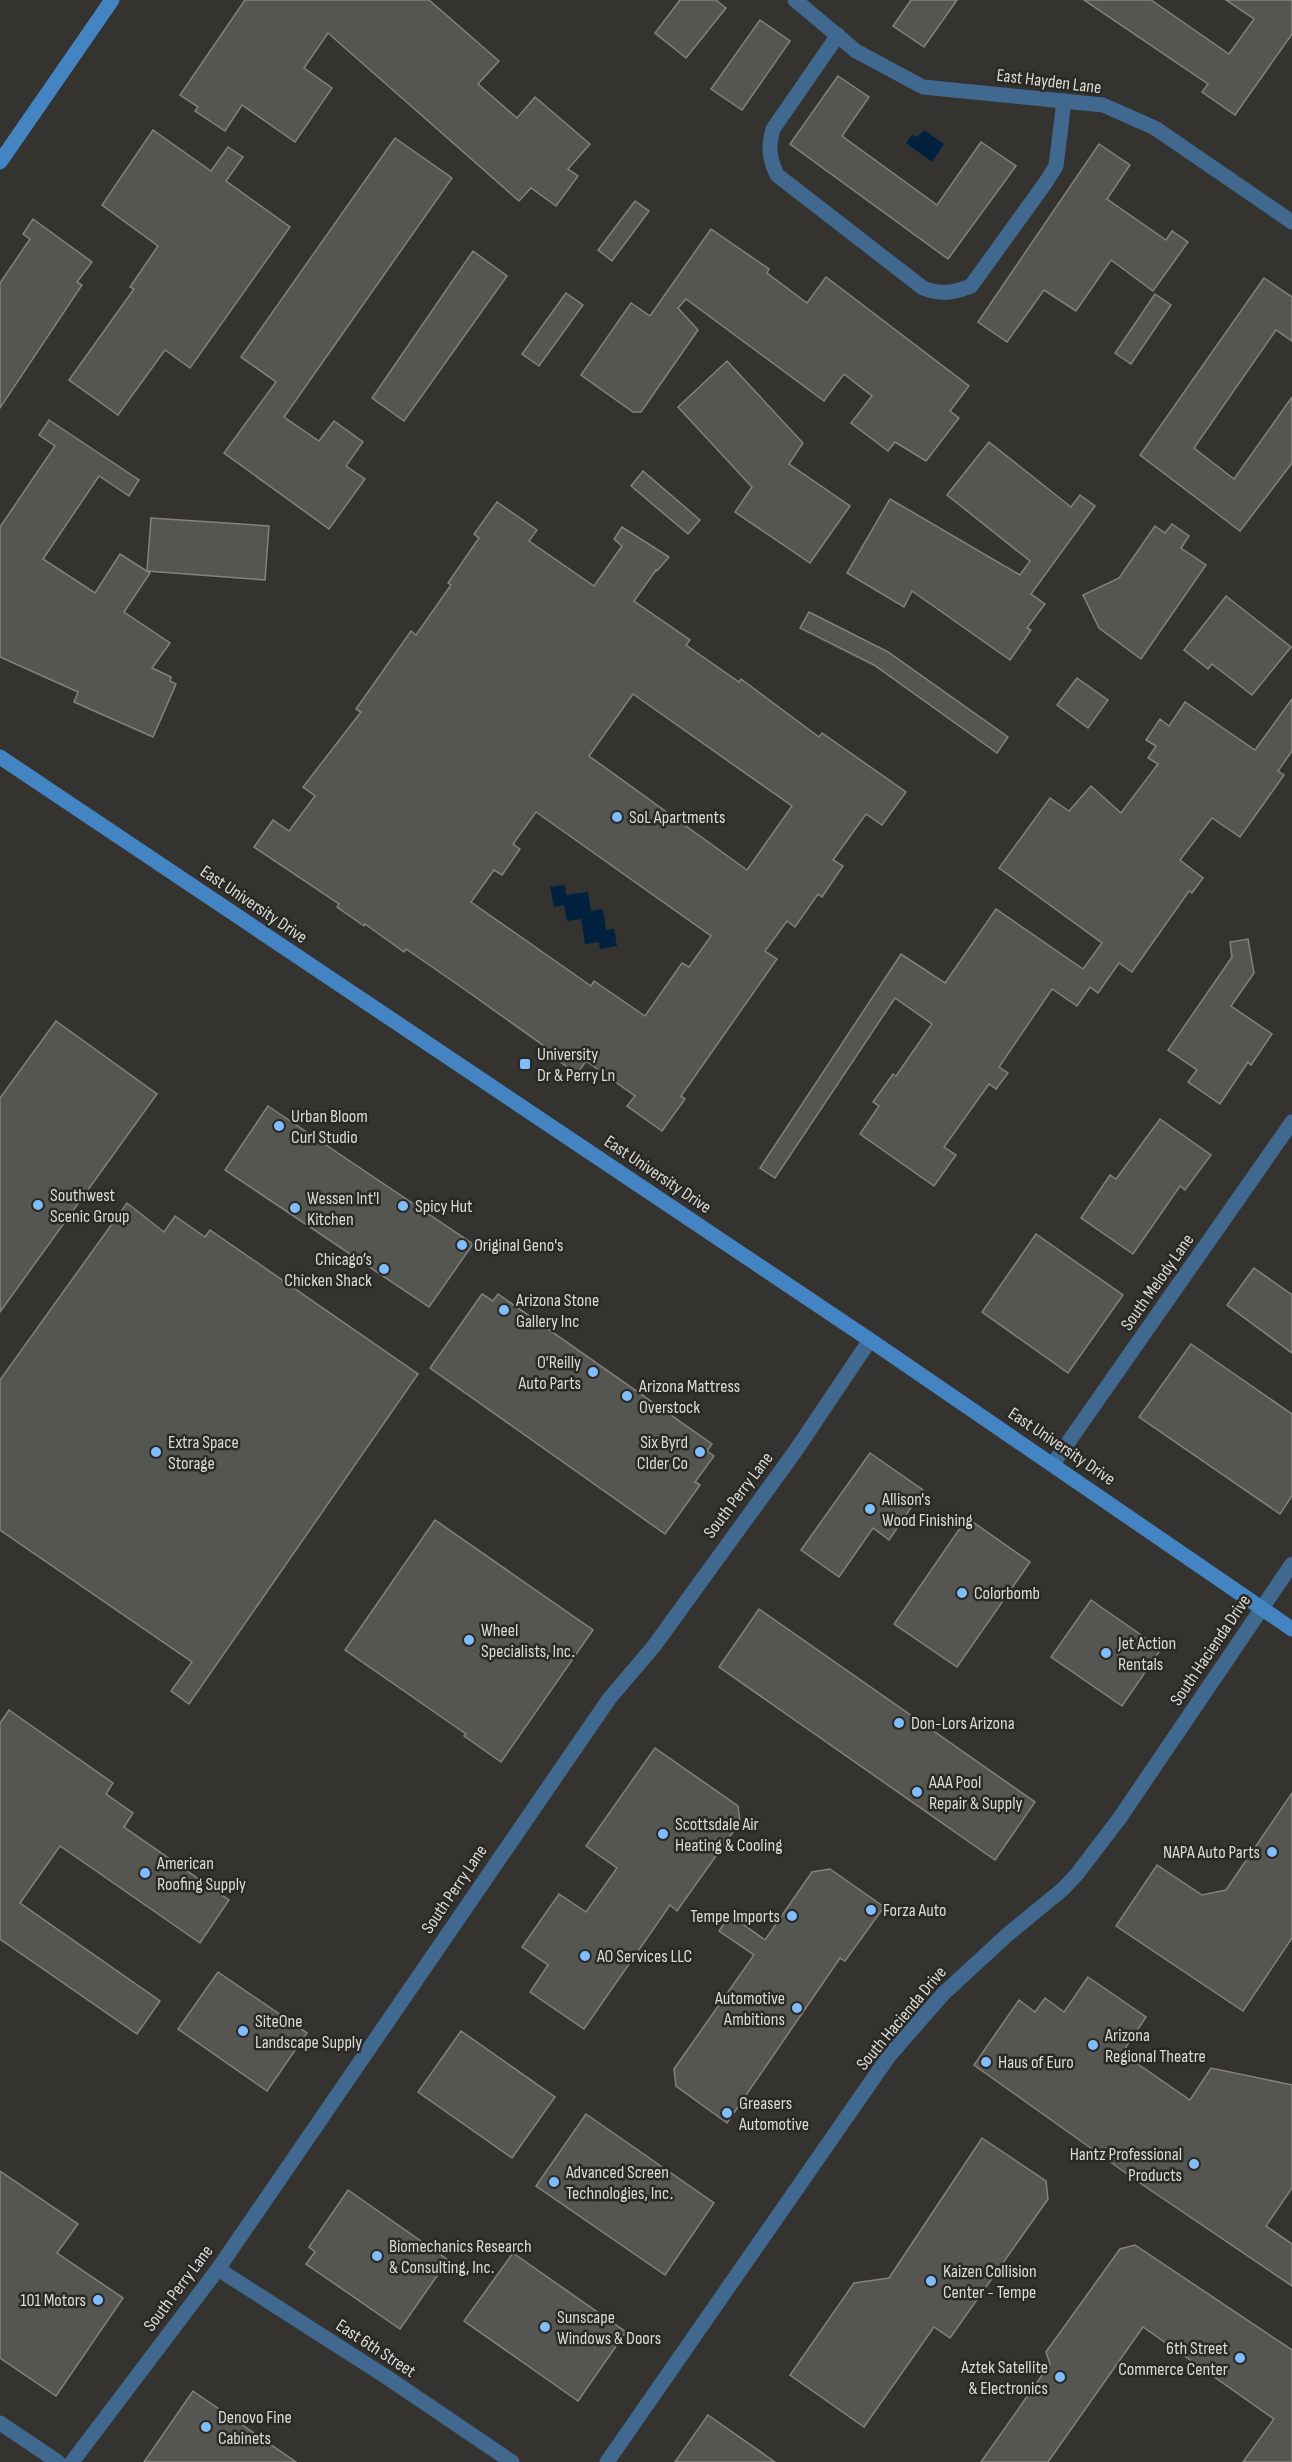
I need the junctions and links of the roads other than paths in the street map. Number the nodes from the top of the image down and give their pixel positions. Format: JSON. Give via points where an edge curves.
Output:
{"nodes":[{"id":1,"x":111,"y":0,"type":"edge"},
{"id":2,"x":795,"y":0,"type":"edge"},
{"id":3,"x":838,"y":35,"type":"junction"},
{"id":4,"x":1064,"y":101,"type":"junction"},
{"id":5,"x":0,"y":162,"type":"edge"},
{"id":6,"x":1292,"y":222,"type":"edge"},
{"id":7,"x":0,"y":757,"type":"edge"},
{"id":8,"x":1292,"y":1122,"type":"edge"},
{"id":9,"x":870,"y":1340,"type":"junction"},
{"id":10,"x":1053,"y":1464,"type":"junction"},
{"id":11,"x":1292,"y":1564,"type":"edge"},
{"id":12,"x":1261,"y":1608,"type":"junction"},
{"id":13,"x":1292,"y":1629,"type":"edge"},
{"id":14,"x":218,"y":2269,"type":"junction"},
{"id":15,"x":0,"y":2423,"type":"edge"},
{"id":16,"x":58,"y":2462,"type":"edge"},
{"id":17,"x":72,"y":2462,"type":"edge"},
{"id":18,"x":512,"y":2462,"type":"edge"},
{"id":19,"x":607,"y":2462,"type":"edge"}],
"edges":[{"from":1,"to":5,"type":"main road"},
{"from":2,"to":3,"type":"street","name":"East Hayden Lane"},
{"from":3,"to":4,"type":"street","name":"East Hayden Lane","via":[[856,51],[922,87]]},
{"from":3,"to":4,"type":"street","via":[[773,129],[770,160],[777,175],[923,288],[936,293],[952,293],[971,286],[1046,182],[1056,166]]},
{"from":4,"to":6,"type":"street","name":"East Hayden Lane","via":[[1103,105],[1155,128]]},
{"from":7,"to":9,"type":"main road","name":"East University Drive"},
{"from":8,"to":10,"type":"street","name":"South Melody Lane"},
{"from":9,"to":10,"type":"main road","name":"East University Drive"},
{"from":9,"to":14,"type":"street","name":"South Perry Lane","via":[[794,1453],[654,1646],[603,1708]]},
{"from":10,"to":12,"type":"main road","name":"East University Drive"},
{"from":11,"to":12,"type":"street","name":"South Hacienda Drive"},
{"from":12,"to":13,"type":"main road","name":"East University Drive"},
{"from":12,"to":19,"type":"street","name":"South Hacienda Drive","via":[[1119,1819],[1077,1874],[943,1994],[889,2056]]},
{"from":14,"to":17,"type":"street","name":"South Perry Lane"},
{"from":14,"to":18,"type":"street","name":"East 6th Street"},
{"from":15,"to":16,"type":"street"}]}
